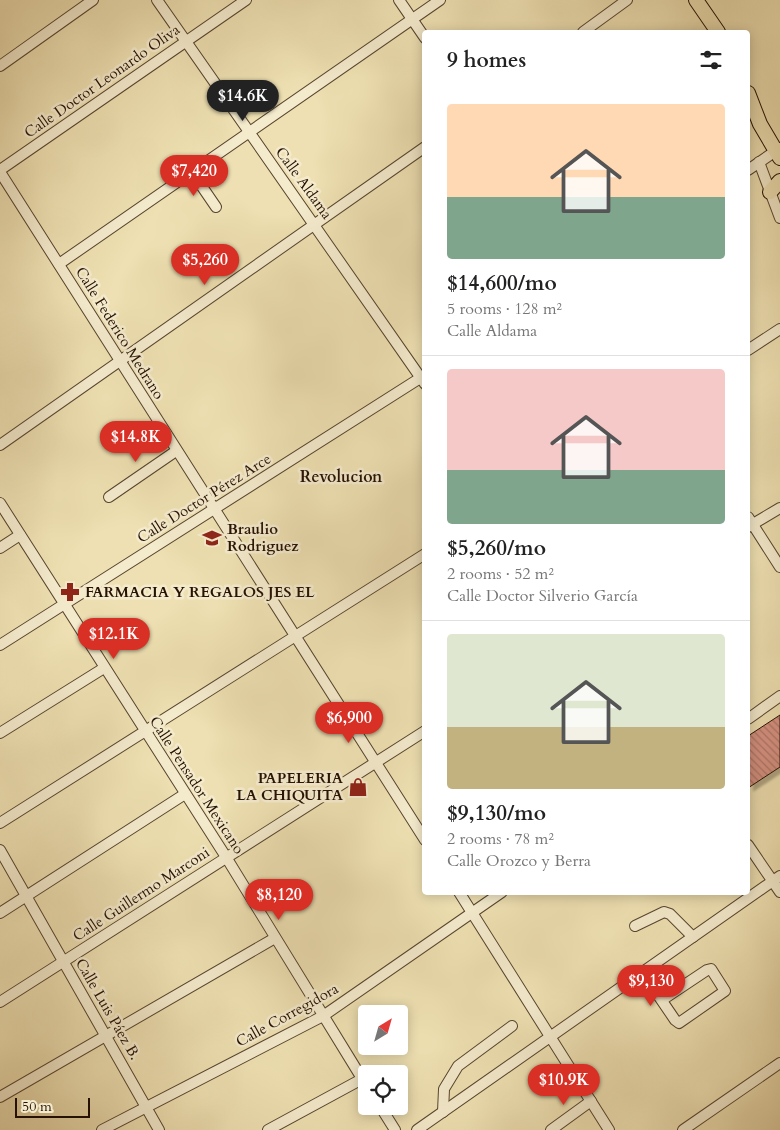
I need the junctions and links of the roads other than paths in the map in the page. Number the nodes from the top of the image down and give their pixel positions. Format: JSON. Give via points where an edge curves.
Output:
{"nodes":[{"id":1,"x":93,"y":0,"type":"edge"},
{"id":2,"x":157,"y":0,"type":"edge"},
{"id":3,"x":246,"y":0,"type":"edge"},
{"id":4,"x":400,"y":0,"type":"edge"},
{"id":5,"x":440,"y":0,"type":"edge"},
{"id":6,"x":627,"y":0,"type":"edge"},
{"id":7,"x":696,"y":0,"type":"edge"},
{"id":8,"x":413,"y":20,"type":"junction"},
{"id":9,"x":586,"y":30,"type":"edge"},
{"id":10,"x":717,"y":30,"type":"edge"},
{"id":11,"x":422,"y":34,"type":"edge"},
{"id":12,"x":186,"y":42,"type":"junction"},
{"id":13,"x":0,"y":66,"type":"edge"},
{"id":14,"x":750,"y":99,"type":"edge"},
{"id":15,"x":249,"y":133,"type":"junction"},
{"id":16,"x":422,"y":149,"type":"edge"},
{"id":17,"x":779,"y":152,"type":"edge"},
{"id":18,"x":759,"y":162,"type":"junction"},
{"id":19,"x":750,"y":169,"type":"edge"},
{"id":20,"x":0,"y":171,"type":"edge"},
{"id":21,"x":192,"y":172,"type":"junction"},
{"id":22,"x":780,"y":181,"type":"edge"},
{"id":23,"x":770,"y":192,"type":"junction"},
{"id":24,"x":216,"y":207,"type":"dead end"},
{"id":25,"x":780,"y":218,"type":"edge"},
{"id":26,"x":315,"y":224,"type":"junction"},
{"id":27,"x":59,"y":264,"type":"junction"},
{"id":28,"x":780,"y":329,"type":"edge"},
{"id":29,"x":750,"y":349,"type":"edge"},
{"id":30,"x":120,"y":360,"type":"junction"},
{"id":31,"x":422,"y":376,"type":"edge"},
{"id":32,"x":422,"y":380,"type":"edge"},
{"id":33,"x":0,"y":445,"type":"edge"},
{"id":34,"x":176,"y":451,"type":"junction"},
{"id":35,"x":110,"y":497,"type":"dead end"},
{"id":36,"x":0,"y":503,"type":"edge"},
{"id":37,"x":780,"y":508,"type":"edge"},
{"id":38,"x":214,"y":509,"type":"junction"},
{"id":39,"x":750,"y":523,"type":"edge"},
{"id":40,"x":750,"y":524,"type":"edge"},
{"id":41,"x":20,"y":535,"type":"junction"},
{"id":42,"x":0,"y":548,"type":"edge"},
{"id":43,"x":422,"y":556,"type":"edge"},
{"id":44,"x":780,"y":567,"type":"edge"},
{"id":45,"x":64,"y":605,"type":"junction"},
{"id":46,"x":295,"y":635,"type":"junction"},
{"id":47,"x":0,"y":645,"type":"edge"},
{"id":48,"x":104,"y":668,"type":"junction"},
{"id":49,"x":780,"y":696,"type":"edge"},
{"id":50,"x":750,"y":718,"type":"edge"},
{"id":51,"x":144,"y":730,"type":"junction"},
{"id":52,"x":0,"y":733,"type":"edge"},
{"id":53,"x":422,"y":734,"type":"edge"},
{"id":54,"x":376,"y":762,"type":"junction"},
{"id":55,"x":185,"y":794,"type":"junction"},
{"id":56,"x":0,"y":823,"type":"edge"},
{"id":57,"x":422,"y":835,"type":"edge"},
{"id":58,"x":750,"y":847,"type":"edge"},
{"id":59,"x":0,"y":850,"type":"edge"},
{"id":60,"x":226,"y":857,"type":"junction"},
{"id":61,"x":776,"y":879,"type":"edge"},
{"id":62,"x":780,"y":892,"type":"edge"},
{"id":63,"x":460,"y":895,"type":"edge"},
{"id":64,"x":498,"y":895,"type":"edge"},
{"id":65,"x":26,"y":896,"type":"junction"},
{"id":66,"x":0,"y":913,"type":"edge"},
{"id":67,"x":472,"y":914,"type":"junction"},
{"id":68,"x":635,"y":926,"type":"dead end"},
{"id":69,"x":275,"y":938,"type":"junction"},
{"id":70,"x":694,"y":938,"type":"junction"},
{"id":71,"x":64,"y":962,"type":"junction"},
{"id":72,"x":643,"y":973,"type":"junction"},
{"id":73,"x":662,"y":1000,"type":"junction"},
{"id":74,"x":0,"y":1002,"type":"edge"},
{"id":75,"x":323,"y":1016,"type":"junction"},
{"id":76,"x":512,"y":1026,"type":"dead end"},
{"id":77,"x":106,"y":1035,"type":"junction"},
{"id":78,"x":551,"y":1038,"type":"junction"},
{"id":79,"x":780,"y":1063,"type":"edge"},
{"id":80,"x":358,"y":1072,"type":"edge"},
{"id":81,"x":358,"y":1085,"type":"edge"},
{"id":82,"x":0,"y":1097,"type":"edge"},
{"id":83,"x":591,"y":1101,"type":"junction"},
{"id":84,"x":146,"y":1107,"type":"junction"},
{"id":85,"x":443,"y":1112,"type":"junction"},
{"id":86,"x":386,"y":1115,"type":"edge"},
{"id":87,"x":102,"y":1130,"type":"edge"},
{"id":88,"x":159,"y":1130,"type":"edge"},
{"id":89,"x":268,"y":1130,"type":"edge"},
{"id":90,"x":396,"y":1130,"type":"edge"},
{"id":91,"x":418,"y":1130,"type":"edge"},
{"id":92,"x":551,"y":1130,"type":"edge"},
{"id":93,"x":609,"y":1130,"type":"edge"},
{"id":94,"x":683,"y":1130,"type":"edge"}],
"edges":[{"from":1,"to":13,"type":"street"},
{"from":2,"to":12,"type":"street","name":"Calle Aldama"},
{"from":3,"to":12,"type":"street","name":"Calle Doctor Leonardo Oliva"},
{"from":4,"to":8,"type":"street"},
{"from":5,"to":8,"type":"street"},
{"from":6,"to":9,"type":"street"},
{"from":7,"to":10,"type":"main road"},
{"from":8,"to":11,"type":"street"},
{"from":8,"to":15,"type":"street"},
{"from":12,"to":15,"type":"street","name":"Calle Aldama"},
{"from":12,"to":20,"type":"street","name":"Calle Doctor Leonardo Oliva"},
{"from":14,"to":17,"type":"main road","via":[[760,124]]},
{"from":15,"to":21,"type":"street"},
{"from":15,"to":26,"type":"street","name":"Calle Aldama"},
{"from":16,"to":26,"type":"street"},
{"from":17,"to":18,"type":"street"},
{"from":18,"to":19,"type":"street"},
{"from":18,"to":23,"type":"street"},
{"from":20,"to":27,"type":"street","name":"Calle Federico Medrano"},
{"from":21,"to":24,"type":"street"},
{"from":21,"to":27,"type":"street"},
{"from":22,"to":23,"type":"main road"},
{"from":23,"to":25,"type":"street"},
{"from":26,"to":30,"type":"street"},
{"from":26,"to":31,"type":"street","name":"Calle Aldama"},
{"from":27,"to":30,"type":"street","name":"Calle Federico Medrano"},
{"from":28,"to":29,"type":"street"},
{"from":30,"to":33,"type":"street"},
{"from":30,"to":34,"type":"street","name":"Calle Federico Medrano"},
{"from":32,"to":38,"type":"street","name":"Calle Doctor Pérez Arce"},
{"from":34,"to":35,"type":"street"},
{"from":34,"to":38,"type":"street","name":"Calle Federico Medrano"},
{"from":36,"to":41,"type":"street","name":"Calle Pensador Mexicano"},
{"from":37,"to":39,"type":"street"},
{"from":38,"to":45,"type":"street","name":"Calle Doctor Pérez Arce"},
{"from":38,"to":46,"type":"street","name":"Calle Federico Medrano"},
{"from":40,"to":44,"type":"street"},
{"from":41,"to":42,"type":"street"},
{"from":41,"to":45,"type":"street","name":"Calle Pensador Mexicano"},
{"from":43,"to":46,"type":"street"},
{"from":45,"to":47,"type":"street","name":"Calle Doctor Pérez Arce"},
{"from":45,"to":48,"type":"street","name":"Calle Pensador Mexicano"},
{"from":46,"to":51,"type":"street"},
{"from":46,"to":54,"type":"street","name":"Calle Federico Medrano"},
{"from":48,"to":51,"type":"street","name":"Calle Pensador Mexicano"},
{"from":48,"to":52,"type":"street"},
{"from":49,"to":50,"type":"street"},
{"from":51,"to":55,"type":"street","name":"Calle Pensador Mexicano"},
{"from":51,"to":56,"type":"street"},
{"from":53,"to":54,"type":"street","name":"Calle Guillermo Marconi"},
{"from":54,"to":57,"type":"street","name":"Calle Federico Medrano"},
{"from":54,"to":60,"type":"street","name":"Calle Guillermo Marconi"},
{"from":55,"to":60,"type":"street","name":"Calle Pensador Mexicano"},
{"from":55,"to":65,"type":"street"},
{"from":58,"to":61,"type":"street"},
{"from":59,"to":65,"type":"street","name":"Calle Luis Páez B."},
{"from":60,"to":69,"type":"street","name":"Calle Pensador Mexicano"},
{"from":60,"to":71,"type":"street","name":"Calle Guillermo Marconi"},
{"from":61,"to":62,"type":"street"},
{"from":61,"to":70,"type":"street"},
{"from":63,"to":67,"type":"street"},
{"from":64,"to":67,"type":"street","name":"Calle Corregidora"},
{"from":65,"to":66,"type":"street"},
{"from":65,"to":71,"type":"street","name":"Calle Luis Páez B."},
{"from":67,"to":75,"type":"street","name":"Calle Corregidora"},
{"from":67,"to":78,"type":"street"},
{"from":68,"to":70,"type":"street","via":[[664,912]]},
{"from":69,"to":75,"type":"street","name":"Calle Pensador Mexicano"},
{"from":69,"to":77,"type":"street"},
{"from":70,"to":72,"type":"street"},
{"from":71,"to":74,"type":"street","name":"Calle Guillermo Marconi"},
{"from":71,"to":77,"type":"street","name":"Calle Luis Páez B."},
{"from":72,"to":73,"type":"street"},
{"from":72,"to":78,"type":"street"},
{"from":73,"to":73,"type":"street","via":[[679,1023],[725,991],[711,969]]},
{"from":75,"to":80,"type":"street","name":"Calle Pensador Mexicano"},
{"from":75,"to":84,"type":"street","name":"Calle Corregidora"},
{"from":76,"to":85,"type":"street","via":[[458,1066],[444,1089]]},
{"from":77,"to":82,"type":"street"},
{"from":77,"to":84,"type":"street","name":"Calle Luis Páez B."},
{"from":78,"to":83,"type":"street"},
{"from":78,"to":85,"type":"street"},
{"from":79,"to":94,"type":"street"},
{"from":81,"to":89,"type":"street"},
{"from":83,"to":92,"type":"street"},
{"from":83,"to":93,"type":"street"},
{"from":84,"to":87,"type":"street","name":"Calle Corregidora"},
{"from":84,"to":88,"type":"street","name":"Calle Luis Páez B."},
{"from":85,"to":91,"type":"street"},
{"from":86,"to":90,"type":"street"}]}
